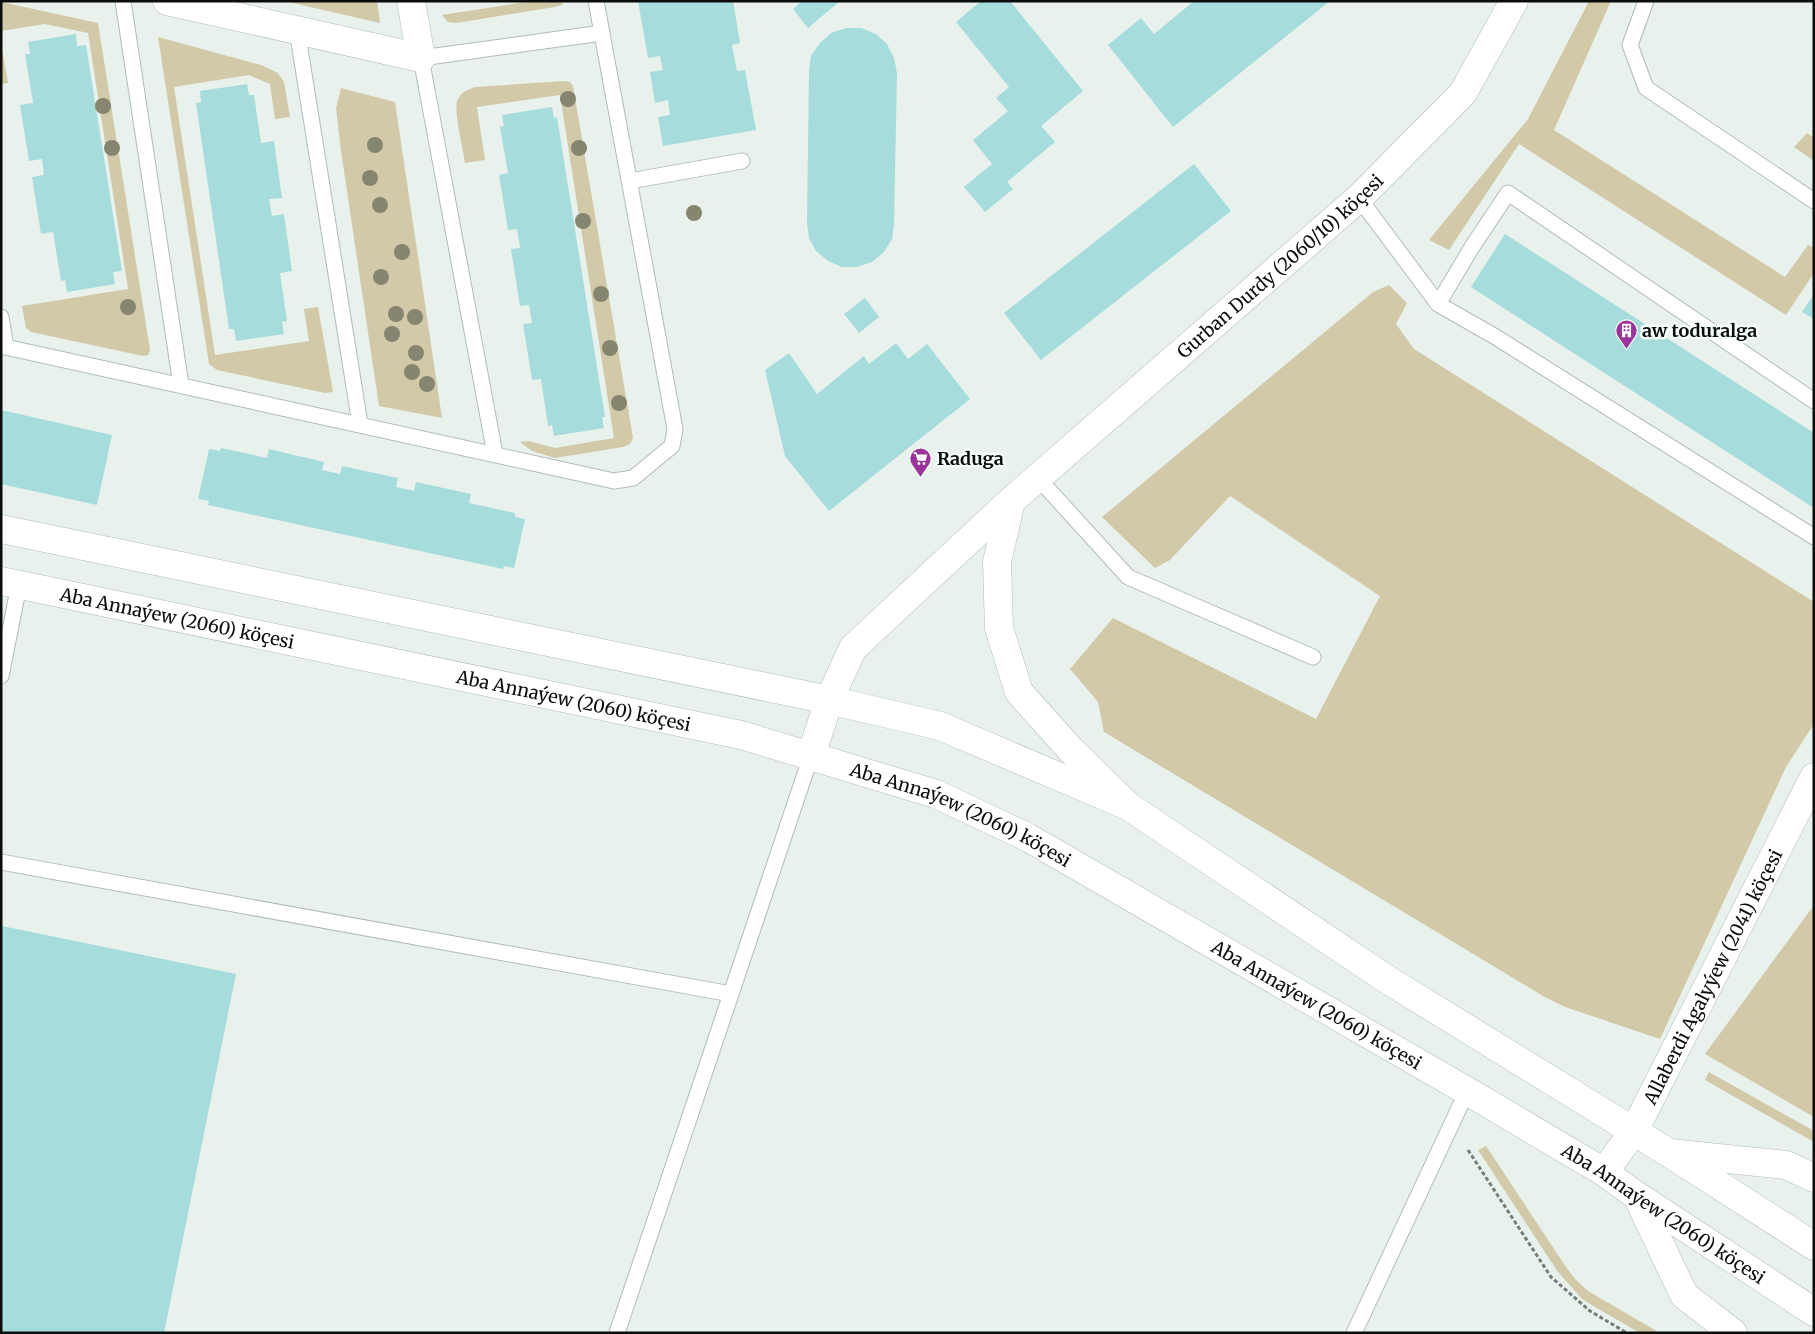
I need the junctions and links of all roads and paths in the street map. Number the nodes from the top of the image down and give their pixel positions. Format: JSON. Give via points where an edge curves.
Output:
{"nodes":[{"id":1,"x":123,"y":1,"type":"edge"},
{"id":2,"x":167,"y":1,"type":"edge"},
{"id":3,"x":411,"y":1,"type":"edge"},
{"id":4,"x":596,"y":1,"type":"edge"},
{"id":5,"x":1514,"y":1,"type":"edge"},
{"id":6,"x":1646,"y":1,"type":"edge"},
{"id":7,"x":213,"y":7,"type":"edge"},
{"id":8,"x":297,"y":30,"type":"junction"},
{"id":9,"x":602,"y":33,"type":"junction"},
{"id":10,"x":421,"y":58,"type":"junction"},
{"id":11,"x":742,"y":161,"type":"dead end"},
{"id":12,"x":630,"y":181,"type":"junction"},
{"id":13,"x":1359,"y":198,"type":"junction"},
{"id":14,"x":1814,"y":201,"type":"edge"},
{"id":15,"x":1438,"y":304,"type":"junction"},
{"id":16,"x":1,"y":317,"type":"edge"},
{"id":17,"x":4,"y":347,"type":"edge"},
{"id":18,"x":181,"y":385,"type":"junction"},
{"id":19,"x":1814,"y":401,"type":"edge"},
{"id":20,"x":360,"y":424,"type":"junction"},
{"id":21,"x":495,"y":454,"type":"junction"},
{"id":22,"x":1038,"y":478,"type":"junction"},
{"id":23,"x":1011,"y":501,"type":"junction"},
{"id":24,"x":1,"y":529,"type":"edge"},
{"id":25,"x":1814,"y":537,"type":"edge"},
{"id":26,"x":10,"y":583,"type":"edge"},
{"id":27,"x":1313,"y":658,"type":"dead end"},
{"id":28,"x":1,"y":676,"type":"edge"},
{"id":29,"x":828,"y":700,"type":"junction"},
{"id":30,"x":811,"y":756,"type":"junction"},
{"id":31,"x":1814,"y":777,"type":"edge"},
{"id":32,"x":1128,"y":806,"type":"junction"},
{"id":33,"x":1,"y":862,"type":"edge"},
{"id":34,"x":731,"y":994,"type":"junction"},
{"id":35,"x":1467,"y":1091,"type":"junction"},
{"id":36,"x":1448,"y":1130,"type":"junction"},
{"id":37,"x":1634,"y":1131,"type":"junction"},
{"id":38,"x":1669,"y":1152,"type":"junction"},
{"id":39,"x":1604,"y":1172,"type":"junction"},
{"id":40,"x":1814,"y":1178,"type":"edge"},
{"id":41,"x":1637,"y":1196,"type":"junction"},
{"id":42,"x":1814,"y":1246,"type":"edge"},
{"id":43,"x":1814,"y":1312,"type":"edge"},
{"id":44,"x":617,"y":1333,"type":"edge"},
{"id":45,"x":1354,"y":1333,"type":"edge"},
{"id":46,"x":1627,"y":1333,"type":"edge"},
{"id":47,"x":1734,"y":1333,"type":"edge"}],
"edges":[{"from":1,"to":18,"type":"lane"},
{"from":2,"to":7,"type":"main road"},
{"from":3,"to":10,"type":"main road"},
{"from":4,"to":9,"type":"lane"},
{"from":5,"to":13,"type":"main road","name":"Gurban Durdy (2060/10) köçesi","via":[[1463,93]]},
{"from":6,"to":14,"type":"lane","via":[[1630,45],[1646,88]]},
{"from":7,"to":8,"type":"main road"},
{"from":8,"to":10,"type":"main road"},
{"from":8,"to":20,"type":"lane"},
{"from":9,"to":10,"type":"lane"},
{"from":9,"to":12,"type":"lane"},
{"from":10,"to":21,"type":"lane"},
{"from":11,"to":12,"type":"lane"},
{"from":12,"to":21,"type":"lane","via":[[675,429],[672,446],[632,478],[614,481]]},
{"from":13,"to":15,"type":"lane"},
{"from":13,"to":22,"type":"main road","name":"Gurban Durdy (2060/10) köçesi"},
{"from":15,"to":19,"type":"lane","via":[[1508,193]]},
{"from":15,"to":25,"type":"lane"},
{"from":16,"to":17,"type":"lane"},
{"from":17,"to":18,"type":"lane"},
{"from":18,"to":20,"type":"lane"},
{"from":20,"to":21,"type":"lane"},
{"from":22,"to":23,"type":"main road","name":"Gurban Durdy (2060/10) köçesi"},
{"from":22,"to":27,"type":"lane","via":[[1128,577]]},
{"from":23,"to":29,"type":"main road","name":"Gurban Durdy (2060/10) köçesi","via":[[853,648]]},
{"from":23,"to":32,"type":"main road","via":[[996,562],[999,628],[1020,692],[1070,749]]},
{"from":24,"to":29,"type":"main road"},
{"from":26,"to":28,"type":"lane"},
{"from":26,"to":30,"type":"main road","name":"Aba Annaýew (2060) köçesi","via":[[740,735]]},
{"from":29,"to":30,"type":"main road","name":"Gurban Durdy (2060/10) köçesi"},
{"from":29,"to":32,"type":"main road","via":[[940,726]]},
{"from":30,"to":34,"type":"lane"},
{"from":30,"to":35,"type":"main road","name":"Aba Annaýew (2060) köçesi","via":[[936,794],[1027,836]]},
{"from":31,"to":37,"type":"main road","name":"Allaberdi Agalyýew (2041) köçesi"},
{"from":32,"to":37,"type":"main road","via":[[1388,980]]},
{"from":33,"to":34,"type":"lane"},
{"from":34,"to":44,"type":"lane"},
{"from":35,"to":36,"type":"lane"},
{"from":35,"to":39,"type":"main road","name":"Aba Annaýew (2060) köçesi"},
{"from":36,"to":45,"type":"lane"},
{"from":36,"to":46,"type":"path","via":[[1472,1154],[1551,1278],[1590,1311]]},
{"from":37,"to":38,"type":"main road"},
{"from":37,"to":39,"type":"main road","name":"Allaberdi Agalyýew (2041) köçesi"},
{"from":38,"to":40,"type":"main road","via":[[1786,1165]]},
{"from":38,"to":42,"type":"main road"},
{"from":39,"to":41,"type":"main road","name":"Aba Annaýew (2060) köçesi"},
{"from":41,"to":43,"type":"main road","name":"Aba Annaýew (2060) köçesi"},
{"from":41,"to":47,"type":"main road","via":[[1684,1295]]}]}
